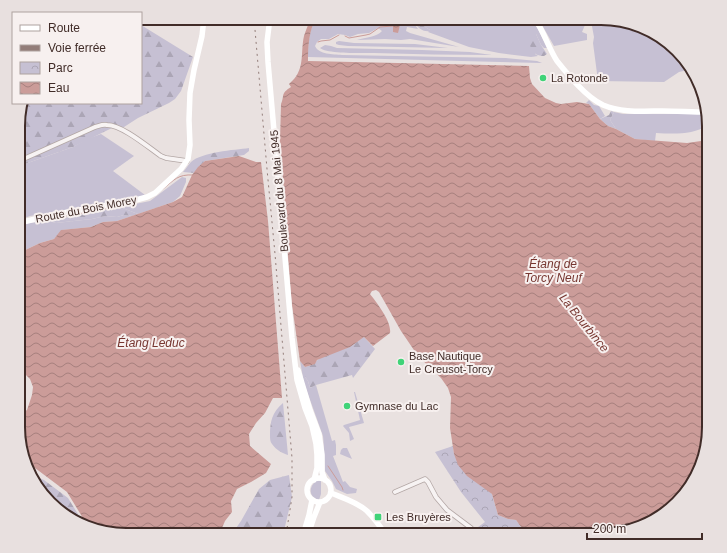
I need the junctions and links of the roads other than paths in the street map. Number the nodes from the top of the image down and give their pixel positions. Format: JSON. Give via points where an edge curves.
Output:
{"nodes":[{"id":1,"x":203,"y":25,"type":"edge"},
{"id":2,"x":269,"y":25,"type":"edge"},
{"id":3,"x":538,"y":25,"type":"edge"},
{"id":4,"x":701,"y":112,"type":"edge"},
{"id":5,"x":25,"y":158,"type":"edge"},
{"id":6,"x":187,"y":161,"type":"junction"},
{"id":7,"x":25,"y":222,"type":"edge"},
{"id":8,"x":295,"y":363,"type":"junction"},
{"id":9,"x":314,"y":480,"type":"junction"},
{"id":10,"x":325,"y":480,"type":"junction"},
{"id":11,"x":395,"y":492,"type":"dead end"},
{"id":12,"x":331,"y":493,"type":"junction"},
{"id":13,"x":312,"y":500,"type":"junction"},
{"id":14,"x":320,"y":502,"type":"junction"},
{"id":15,"x":305,"y":528,"type":"edge"},
{"id":16,"x":310,"y":528,"type":"edge"},
{"id":17,"x":380,"y":528,"type":"edge"},
{"id":18,"x":471,"y":528,"type":"edge"}],
"edges":[{"from":1,"to":6,"type":"main road","via":[[190,93],[190,145]]},
{"from":2,"to":8,"type":"main road","name":"Boulevard du 8 Mai 1945","via":[[267,42],[269,78]]},
{"from":3,"to":4,"type":"main road","via":[[560,64],[586,93],[600,103],[630,111]]},
{"from":5,"to":6,"type":"street","via":[[106,124],[123,130],[161,156]]},
{"from":6,"to":7,"type":"main road","name":"Route du Bois Morey","via":[[165,184],[147,197]]},
{"from":8,"to":9,"type":"main road","name":"Boulevard du 8 Mai 1945","via":[[297,380],[316,444],[317,468]]},
{"from":8,"to":10,"type":"main road","name":"Boulevard du 8 Mai 1945","via":[[319,434]]},
{"from":9,"to":10,"type":"main road"},
{"from":9,"to":13,"type":"main road","via":[[307,489]]},
{"from":10,"to":12,"type":"main road","via":[[330,486]]},
{"from":11,"to":18,"type":"street","via":[[425,479],[447,510]]},
{"from":12,"to":14,"type":"main road","via":[[327,499]]},
{"from":12,"to":17,"type":"main road","via":[[363,508]]},
{"from":13,"to":14,"type":"main road"},
{"from":13,"to":15,"type":"main road"},
{"from":14,"to":16,"type":"main road"}]}
